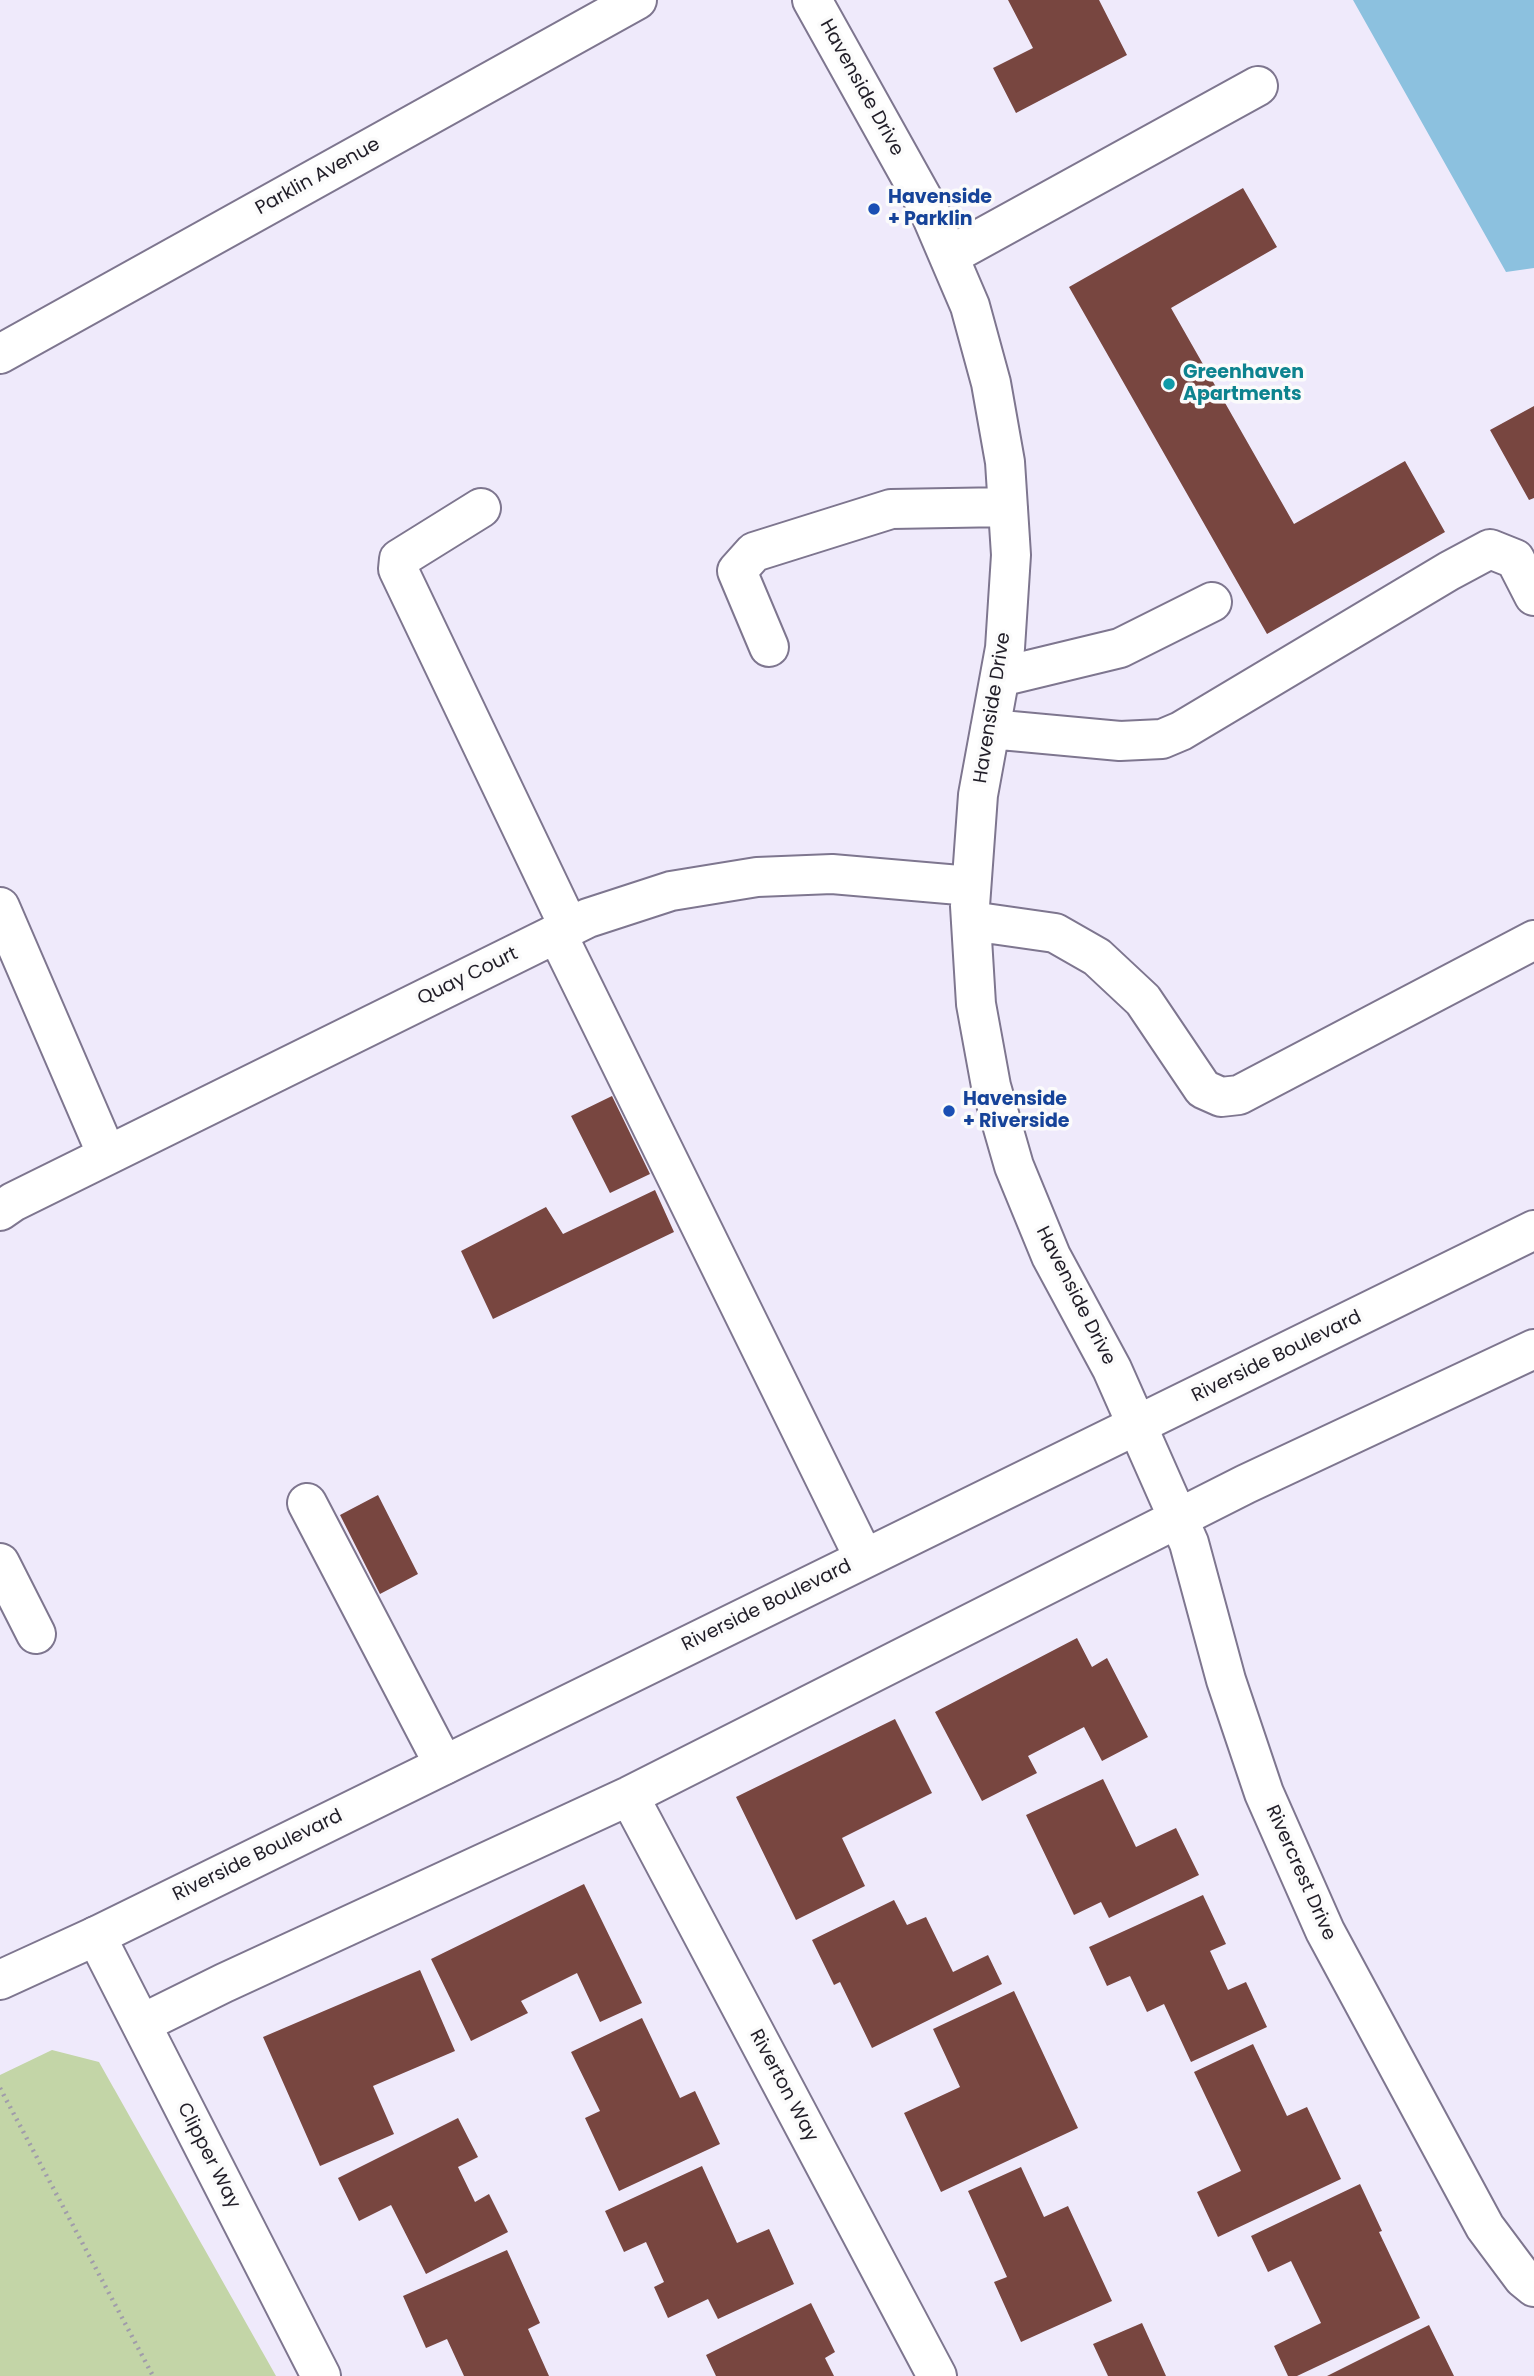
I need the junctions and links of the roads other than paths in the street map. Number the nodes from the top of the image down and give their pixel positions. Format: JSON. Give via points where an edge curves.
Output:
{"nodes":[{"id":1,"x":637,"y":0,"type":"edge"},
{"id":2,"x":812,"y":0,"type":"edge"},
{"id":3,"x":1258,"y":86,"type":"dead end"},
{"id":4,"x":949,"y":256,"type":"junction"},
{"id":5,"x":0,"y":354,"type":"edge"},
{"id":6,"x":481,"y":508,"type":"dead end"},
{"id":7,"x":1008,"y":508,"type":"junction"},
{"id":8,"x":1534,"y":596,"type":"edge"},
{"id":9,"x":1212,"y":602,"type":"dead end"},
{"id":10,"x":769,"y":647,"type":"dead end"},
{"id":11,"x":1000,"y":677,"type":"junction"},
{"id":12,"x":990,"y":729,"type":"junction"},
{"id":13,"x":971,"y":903,"type":"junction"},
{"id":14,"x":0,"y":906,"type":"edge"},
{"id":15,"x":563,"y":930,"type":"junction"},
{"id":16,"x":1534,"y":940,"type":"edge"},
{"id":17,"x":107,"y":1155,"type":"junction"},
{"id":18,"x":0,"y":1210,"type":"edge"},
{"id":19,"x":1534,"y":1230,"type":"edge"},
{"id":20,"x":1534,"y":1349,"type":"edge"},
{"id":21,"x":1137,"y":1425,"type":"junction"},
{"id":22,"x":307,"y":1503,"type":"dead end"},
{"id":23,"x":1179,"y":1520,"type":"junction"},
{"id":24,"x":864,"y":1558,"type":"junction"},
{"id":25,"x":0,"y":1563,"type":"edge"},
{"id":26,"x":36,"y":1634,"type":"dead end"},
{"id":27,"x":444,"y":1765,"type":"junction"},
{"id":28,"x":629,"y":1797,"type":"junction"},
{"id":29,"x":96,"y":1936,"type":"junction"},
{"id":30,"x":0,"y":1980,"type":"edge"},
{"id":31,"x":141,"y":2024,"type":"junction"},
{"id":32,"x":1534,"y":2287,"type":"edge"},
{"id":33,"x":321,"y":2376,"type":"edge"},
{"id":34,"x":937,"y":2376,"type":"edge"}],
"edges":[{"from":1,"to":5,"type":"street","name":"Parklin Avenue"},
{"from":2,"to":4,"type":"street","name":"Havenside Drive","via":[[928,208]]},
{"from":3,"to":4,"type":"street"},
{"from":4,"to":7,"type":"street","name":"Havenside Drive","via":[[970,306],[991,383]]},
{"from":6,"to":15,"type":"street","via":[[399,559],[398,569]]},
{"from":7,"to":10,"type":"street","via":[[891,509],[754,552],[737,571]]},
{"from":7,"to":11,"type":"street","name":"Havenside Drive","via":[[1011,555]]},
{"from":8,"to":12,"type":"street","via":[[1515,559],[1490,549],[1162,739],[1120,741]]},
{"from":9,"to":11,"type":"street","via":[[1120,648]]},
{"from":11,"to":12,"type":"street","name":"Havenside Drive"},
{"from":12,"to":13,"type":"street","name":"Havenside Drive","via":[[978,795]]},
{"from":13,"to":15,"type":"street","name":"Quay Court","via":[[832,874],[757,877],[671,891]]},
{"from":13,"to":16,"type":"street","name":"Quay Court","via":[[1055,933],[1097,957],[1143,1000],[1203,1090],[1221,1097],[1239,1095]]},
{"from":13,"to":21,"type":"street","name":"Havenside Drive","via":[[976,1004],[991,1086],[1013,1166],[1051,1256],[1112,1368]]},
{"from":14,"to":17,"type":"street"},
{"from":15,"to":17,"type":"street","name":"Quay Court"},
{"from":15,"to":24,"type":"street"},
{"from":17,"to":18,"type":"street","name":"Quay Court"},
{"from":19,"to":21,"type":"street","name":"Riverside Boulevard"},
{"from":20,"to":23,"type":"street"},
{"from":21,"to":23,"type":"street","name":"Rivercrest Drive"},
{"from":21,"to":24,"type":"street","name":"Riverside Boulevard"},
{"from":22,"to":27,"type":"street"},
{"from":23,"to":28,"type":"street"},
{"from":23,"to":32,"type":"street","name":"Rivercrest Drive","via":[[1264,1793],[1325,1931],[1485,2228]]},
{"from":24,"to":27,"type":"street","name":"Riverside Boulevard"},
{"from":25,"to":26,"type":"street"},
{"from":27,"to":29,"type":"street","name":"Riverside Boulevard"},
{"from":28,"to":31,"type":"street"},
{"from":28,"to":34,"type":"street","name":"Riverton Way"},
{"from":29,"to":30,"type":"street","name":"Riverside Boulevard"},
{"from":29,"to":31,"type":"street","name":"Clipper Way"},
{"from":31,"to":33,"type":"street","name":"Clipper Way"}]}
